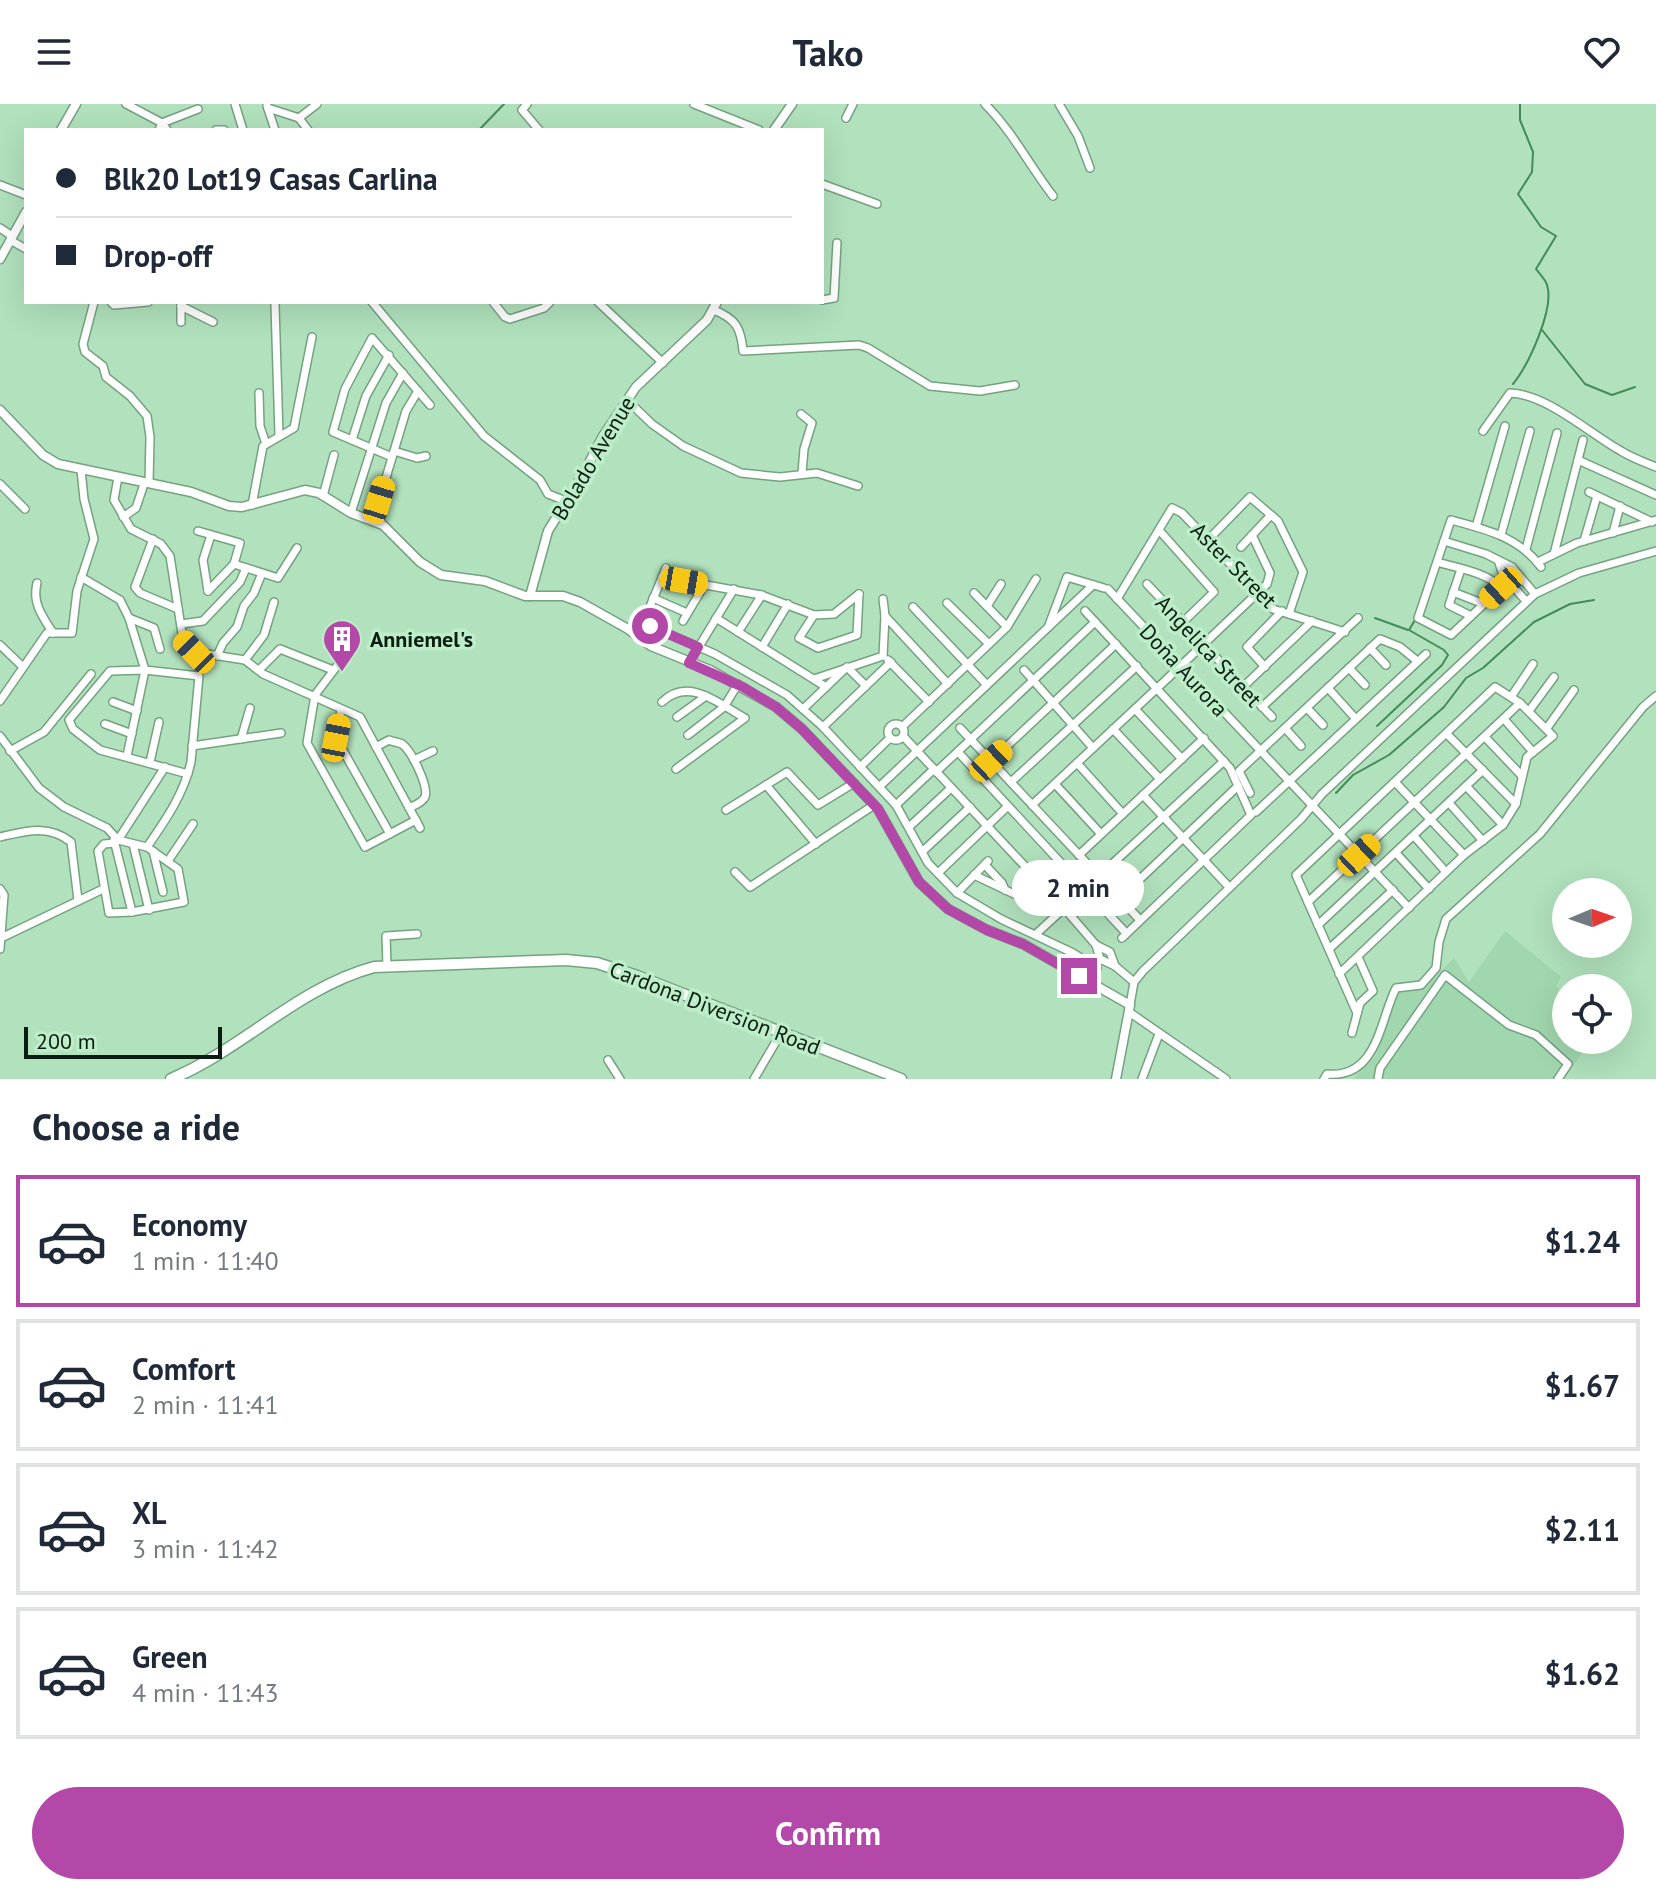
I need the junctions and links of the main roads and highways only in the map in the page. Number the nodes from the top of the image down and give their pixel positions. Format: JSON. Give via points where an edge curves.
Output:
{"nodes":[{"id":1,"x":171,"y":1079,"type":"edge"},
{"id":2,"x":901,"y":1079,"type":"edge"}],
"edges":[{"from":1,"to":2,"type":"main road","name":"Cardona Diversion Road","via":[[218,1055],[324,985],[360,971],[566,960],[637,976]]}]}
